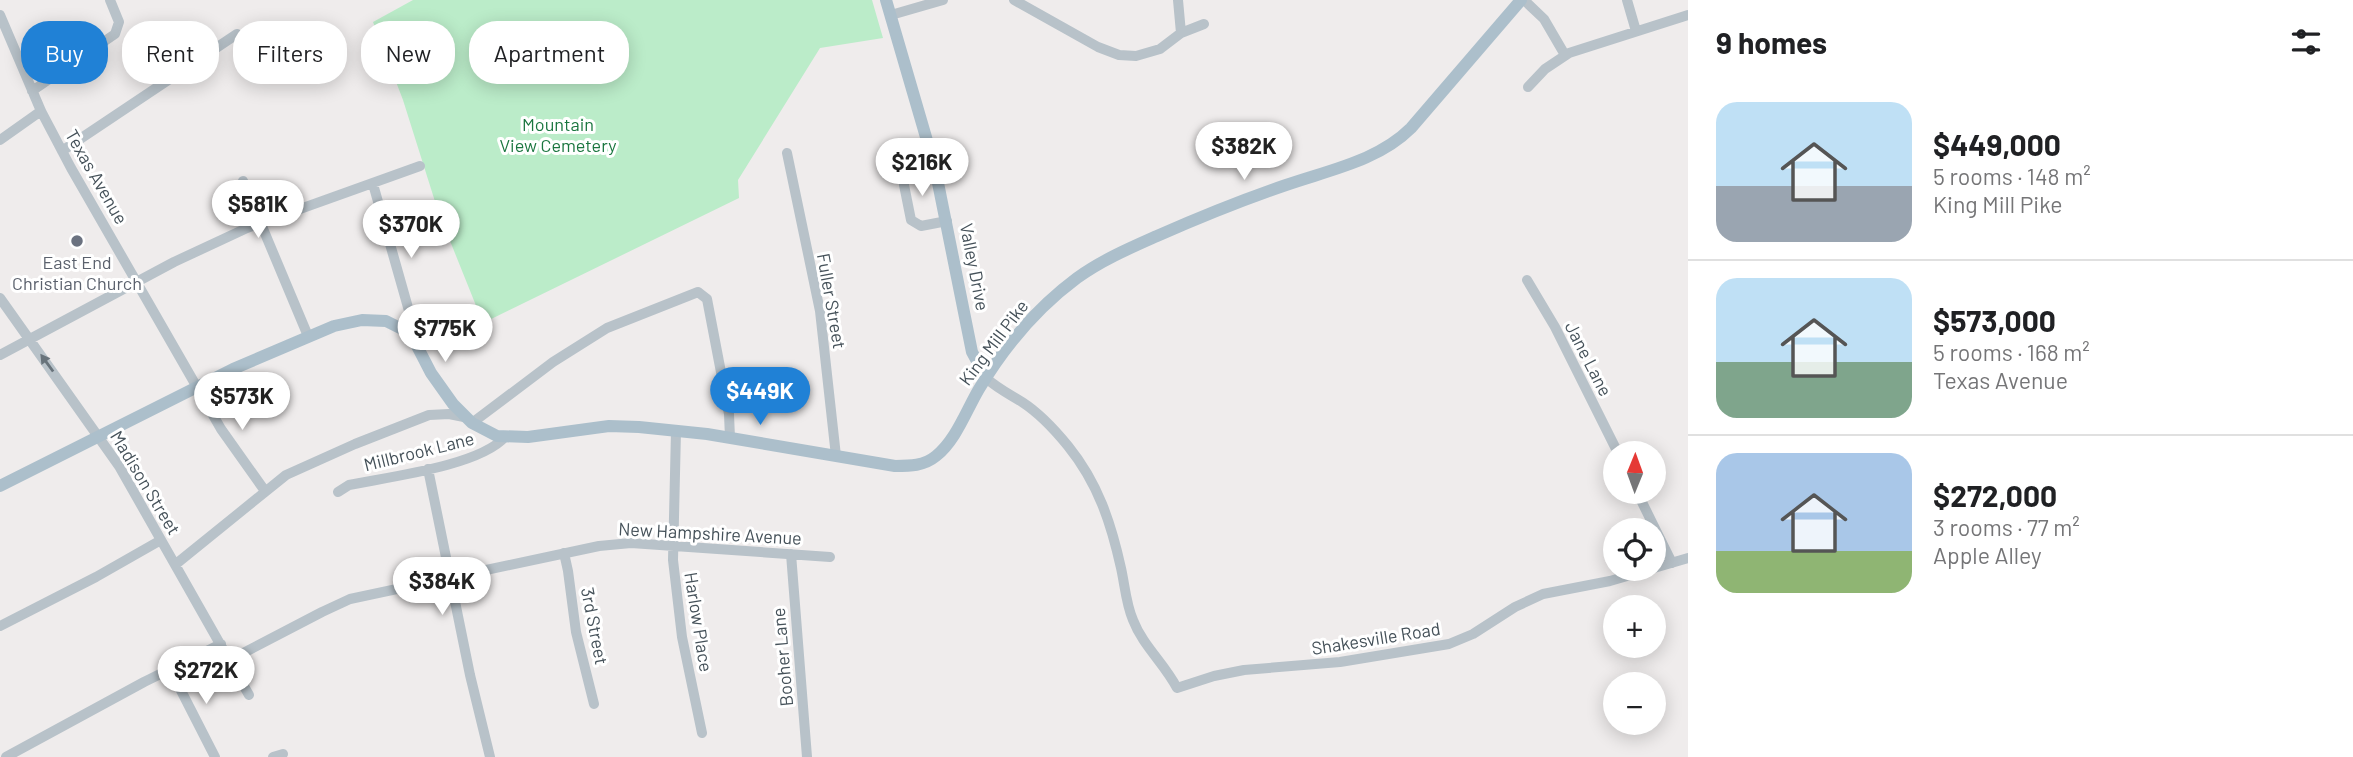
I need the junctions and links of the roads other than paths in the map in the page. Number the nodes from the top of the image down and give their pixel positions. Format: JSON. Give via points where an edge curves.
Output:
{"nodes":[{"id":1,"x":110,"y":0,"type":"edge"},
{"id":2,"x":886,"y":0,"type":"edge"},
{"id":3,"x":943,"y":0,"type":"edge"},
{"id":4,"x":1014,"y":0,"type":"edge"},
{"id":5,"x":1178,"y":0,"type":"edge"},
{"id":6,"x":1523,"y":0,"type":"edge"},
{"id":7,"x":1627,"y":0,"type":"edge"},
{"id":8,"x":0,"y":15,"type":"edge"},
{"id":9,"x":891,"y":15,"type":"junction"},
{"id":10,"x":1688,"y":15,"type":"edge"},
{"id":11,"x":1204,"y":24,"type":"dead end"},
{"id":12,"x":1636,"y":31,"type":"junction"},
{"id":13,"x":1181,"y":33,"type":"junction"},
{"id":14,"x":233,"y":37,"type":"edge"},
{"id":15,"x":1565,"y":55,"type":"junction"},
{"id":16,"x":1528,"y":87,"type":"dead end"},
{"id":17,"x":32,"y":91,"type":"junction"},
{"id":18,"x":41,"y":111,"type":"junction"},
{"id":19,"x":0,"y":140,"type":"edge"},
{"id":20,"x":62,"y":151,"type":"junction"},
{"id":21,"x":787,"y":153,"type":"dead end"},
{"id":22,"x":420,"y":166,"type":"dead end"},
{"id":23,"x":935,"y":168,"type":"junction"},
{"id":24,"x":243,"y":181,"type":"dead end"},
{"id":25,"x":373,"y":184,"type":"junction"},
{"id":26,"x":947,"y":221,"type":"junction"},
{"id":27,"x":261,"y":223,"type":"junction"},
{"id":28,"x":1527,"y":280,"type":"dead end"},
{"id":29,"x":138,"y":281,"type":"junction"},
{"id":30,"x":0,"y":298,"type":"edge"},
{"id":31,"x":406,"y":331,"type":"junction"},
{"id":32,"x":308,"y":336,"type":"junction"},
{"id":33,"x":29,"y":338,"type":"junction"},
{"id":34,"x":0,"y":355,"type":"edge"},
{"id":35,"x":986,"y":378,"type":"junction"},
{"id":36,"x":197,"y":387,"type":"junction"},
{"id":37,"x":468,"y":420,"type":"junction"},
{"id":38,"x":676,"y":431,"type":"junction"},
{"id":39,"x":505,"y":437,"type":"junction"},
{"id":40,"x":100,"y":438,"type":"junction"},
{"id":41,"x":730,"y":438,"type":"junction"},
{"id":42,"x":1612,"y":441,"type":"edge"},
{"id":43,"x":835,"y":456,"type":"junction"},
{"id":44,"x":428,"y":469,"type":"junction"},
{"id":45,"x":0,"y":486,"type":"edge"},
{"id":46,"x":265,"y":491,"type":"junction"},
{"id":47,"x":338,"y":492,"type":"dead end"},
{"id":48,"x":1643,"y":504,"type":"edge"},
{"id":49,"x":161,"y":540,"type":"junction"},
{"id":50,"x":672,"y":545,"type":"junction"},
{"id":51,"x":564,"y":553,"type":"junction"},
{"id":52,"x":791,"y":554,"type":"junction"},
{"id":53,"x":830,"y":557,"type":"dead end"},
{"id":54,"x":1688,"y":558,"type":"edge"},
{"id":55,"x":1672,"y":563,"type":"junction"},
{"id":56,"x":176,"y":564,"type":"junction"},
{"id":57,"x":1666,"y":565,"type":"edge"},
{"id":58,"x":451,"y":578,"type":"junction"},
{"id":59,"x":1610,"y":581,"type":"edge"},
{"id":60,"x":0,"y":626,"type":"edge"},
{"id":61,"x":221,"y":644,"type":"junction"},
{"id":62,"x":230,"y":660,"type":"junction"},
{"id":63,"x":170,"y":669,"type":"junction"},
{"id":64,"x":1177,"y":688,"type":"joint"},
{"id":65,"x":249,"y":695,"type":"dead end"},
{"id":66,"x":594,"y":704,"type":"dead end"},
{"id":67,"x":702,"y":733,"type":"dead end"},
{"id":68,"x":6,"y":757,"type":"edge"},
{"id":69,"x":215,"y":757,"type":"edge"},
{"id":70,"x":490,"y":757,"type":"edge"},
{"id":71,"x":807,"y":757,"type":"edge"}],
"edges":[{"from":1,"to":17,"type":"street","via":[[118,22],[115,34]]},
{"from":2,"to":9,"type":"main road","name":"Valley Drive"},
{"from":3,"to":9,"type":"street"},
{"from":4,"to":13,"type":"street","via":[[1119,55],[1160,49]]},
{"from":5,"to":13,"type":"street"},
{"from":6,"to":15,"type":"street","via":[[1544,19]]},
{"from":6,"to":35,"type":"main road","name":"King Mill Pike","via":[[1391,146],[1241,201],[1106,259],[1051,299]]},
{"from":7,"to":12,"type":"street"},
{"from":8,"to":17,"type":"street","name":"Texas Avenue"},
{"from":9,"to":23,"type":"main road","name":"Valley Drive"},
{"from":10,"to":12,"type":"street"},
{"from":11,"to":13,"type":"street"},
{"from":12,"to":15,"type":"street"},
{"from":14,"to":20,"type":"street"},
{"from":15,"to":16,"type":"street"},
{"from":17,"to":18,"type":"street","name":"Texas Avenue"},
{"from":18,"to":19,"type":"street"},
{"from":18,"to":20,"type":"street","name":"Texas Avenue"},
{"from":20,"to":29,"type":"street","name":"Texas Avenue"},
{"from":21,"to":43,"type":"street","name":"Fuller Street","via":[[820,311]]},
{"from":22,"to":25,"type":"street"},
{"from":23,"to":26,"type":"main road","name":"Valley Drive"},
{"from":23,"to":26,"type":"street","via":[[905,177],[911,220],[921,226]]},
{"from":24,"to":27,"type":"street"},
{"from":25,"to":27,"type":"street"},
{"from":25,"to":31,"type":"street","via":[[411,318]]},
{"from":26,"to":35,"type":"main road","name":"Valley Drive","via":[[972,352]]},
{"from":27,"to":29,"type":"street"},
{"from":27,"to":32,"type":"street"},
{"from":28,"to":42,"type":"street","name":"Jane Lane"},
{"from":29,"to":33,"type":"street"},
{"from":29,"to":36,"type":"street","name":"Texas Avenue"},
{"from":30,"to":33,"type":"street","name":"Madison Street"},
{"from":31,"to":32,"type":"main road","via":[[386,321],[362,320]]},
{"from":31,"to":37,"type":"main road","via":[[441,389]]},
{"from":32,"to":36,"type":"main road"},
{"from":33,"to":34,"type":"street"},
{"from":40,"to":33,"type":"street","name":"Madison Street","one_way":true},
{"from":35,"to":43,"type":"main road","name":"King Mill Pike","via":[[933,459],[907,466]]},
{"from":35,"to":64,"type":"street","name":"Valley Drive","via":[[1033,410],[1068,445],[1091,480],[1108,516],[1136,628]]},
{"from":36,"to":40,"type":"main road"},
{"from":36,"to":46,"type":"street","name":"Texas Avenue"},
{"from":37,"to":39,"type":"main road","name":"King Mill Pike"},
{"from":37,"to":41,"type":"street","via":[[607,328],[691,293],[702,293],[707,299]]},
{"from":37,"to":46,"type":"street","via":[[438,414],[409,422],[308,464]]},
{"from":38,"to":39,"type":"main road","name":"King Mill Pike","via":[[609,426]]},
{"from":38,"to":41,"type":"main road","name":"King Mill Pike"},
{"from":38,"to":50,"type":"street","name":"Harlow Place"},
{"from":39,"to":44,"type":"street","name":"Millbrook Lane","via":[[482,454]]},
{"from":40,"to":45,"type":"main road"},
{"from":40,"to":49,"type":"street","name":"Madison Street"},
{"from":41,"to":43,"type":"main road","name":"King Mill Pike"},
{"from":44,"to":47,"type":"street","name":"Millbrook Lane","via":[[349,485]]},
{"from":44,"to":58,"type":"street"},
{"from":46,"to":56,"type":"street"},
{"from":48,"to":55,"type":"street"},
{"from":49,"to":56,"type":"street","name":"Madison Street"},
{"from":49,"to":60,"type":"street"},
{"from":50,"to":51,"type":"street","name":"New Hampshire Avenue","via":[[617,543]]},
{"from":50,"to":52,"type":"street","name":"New Hampshire Avenue"},
{"from":50,"to":67,"type":"street","name":"Harlow Place","via":[[682,637]]},
{"from":51,"to":58,"type":"street","name":"New Hampshire Avenue"},
{"from":51,"to":66,"type":"street","name":"3rd Street","via":[[576,632]]},
{"from":52,"to":53,"type":"street","name":"New Hampshire Avenue"},
{"from":52,"to":71,"type":"street","name":"Booher Lane"},
{"from":54,"to":55,"type":"street","name":"Shakesville Road"},
{"from":55,"to":57,"type":"street","name":"Shakesville Road"},
{"from":56,"to":61,"type":"street","name":"Madison Street"},
{"from":58,"to":62,"type":"street","name":"New Hampshire Avenue","via":[[351,599]]},
{"from":58,"to":70,"type":"street"},
{"from":59,"to":64,"type":"street","name":"Shakesville Road","via":[[1543,594],[1448,644],[1340,662],[1244,670]]},
{"from":61,"to":62,"type":"street","name":"Madison Street"},
{"from":61,"to":63,"type":"street"},
{"from":62,"to":65,"type":"street","name":"Madison Street"},
{"from":63,"to":68,"type":"street"},
{"from":63,"to":69,"type":"street"}]}
